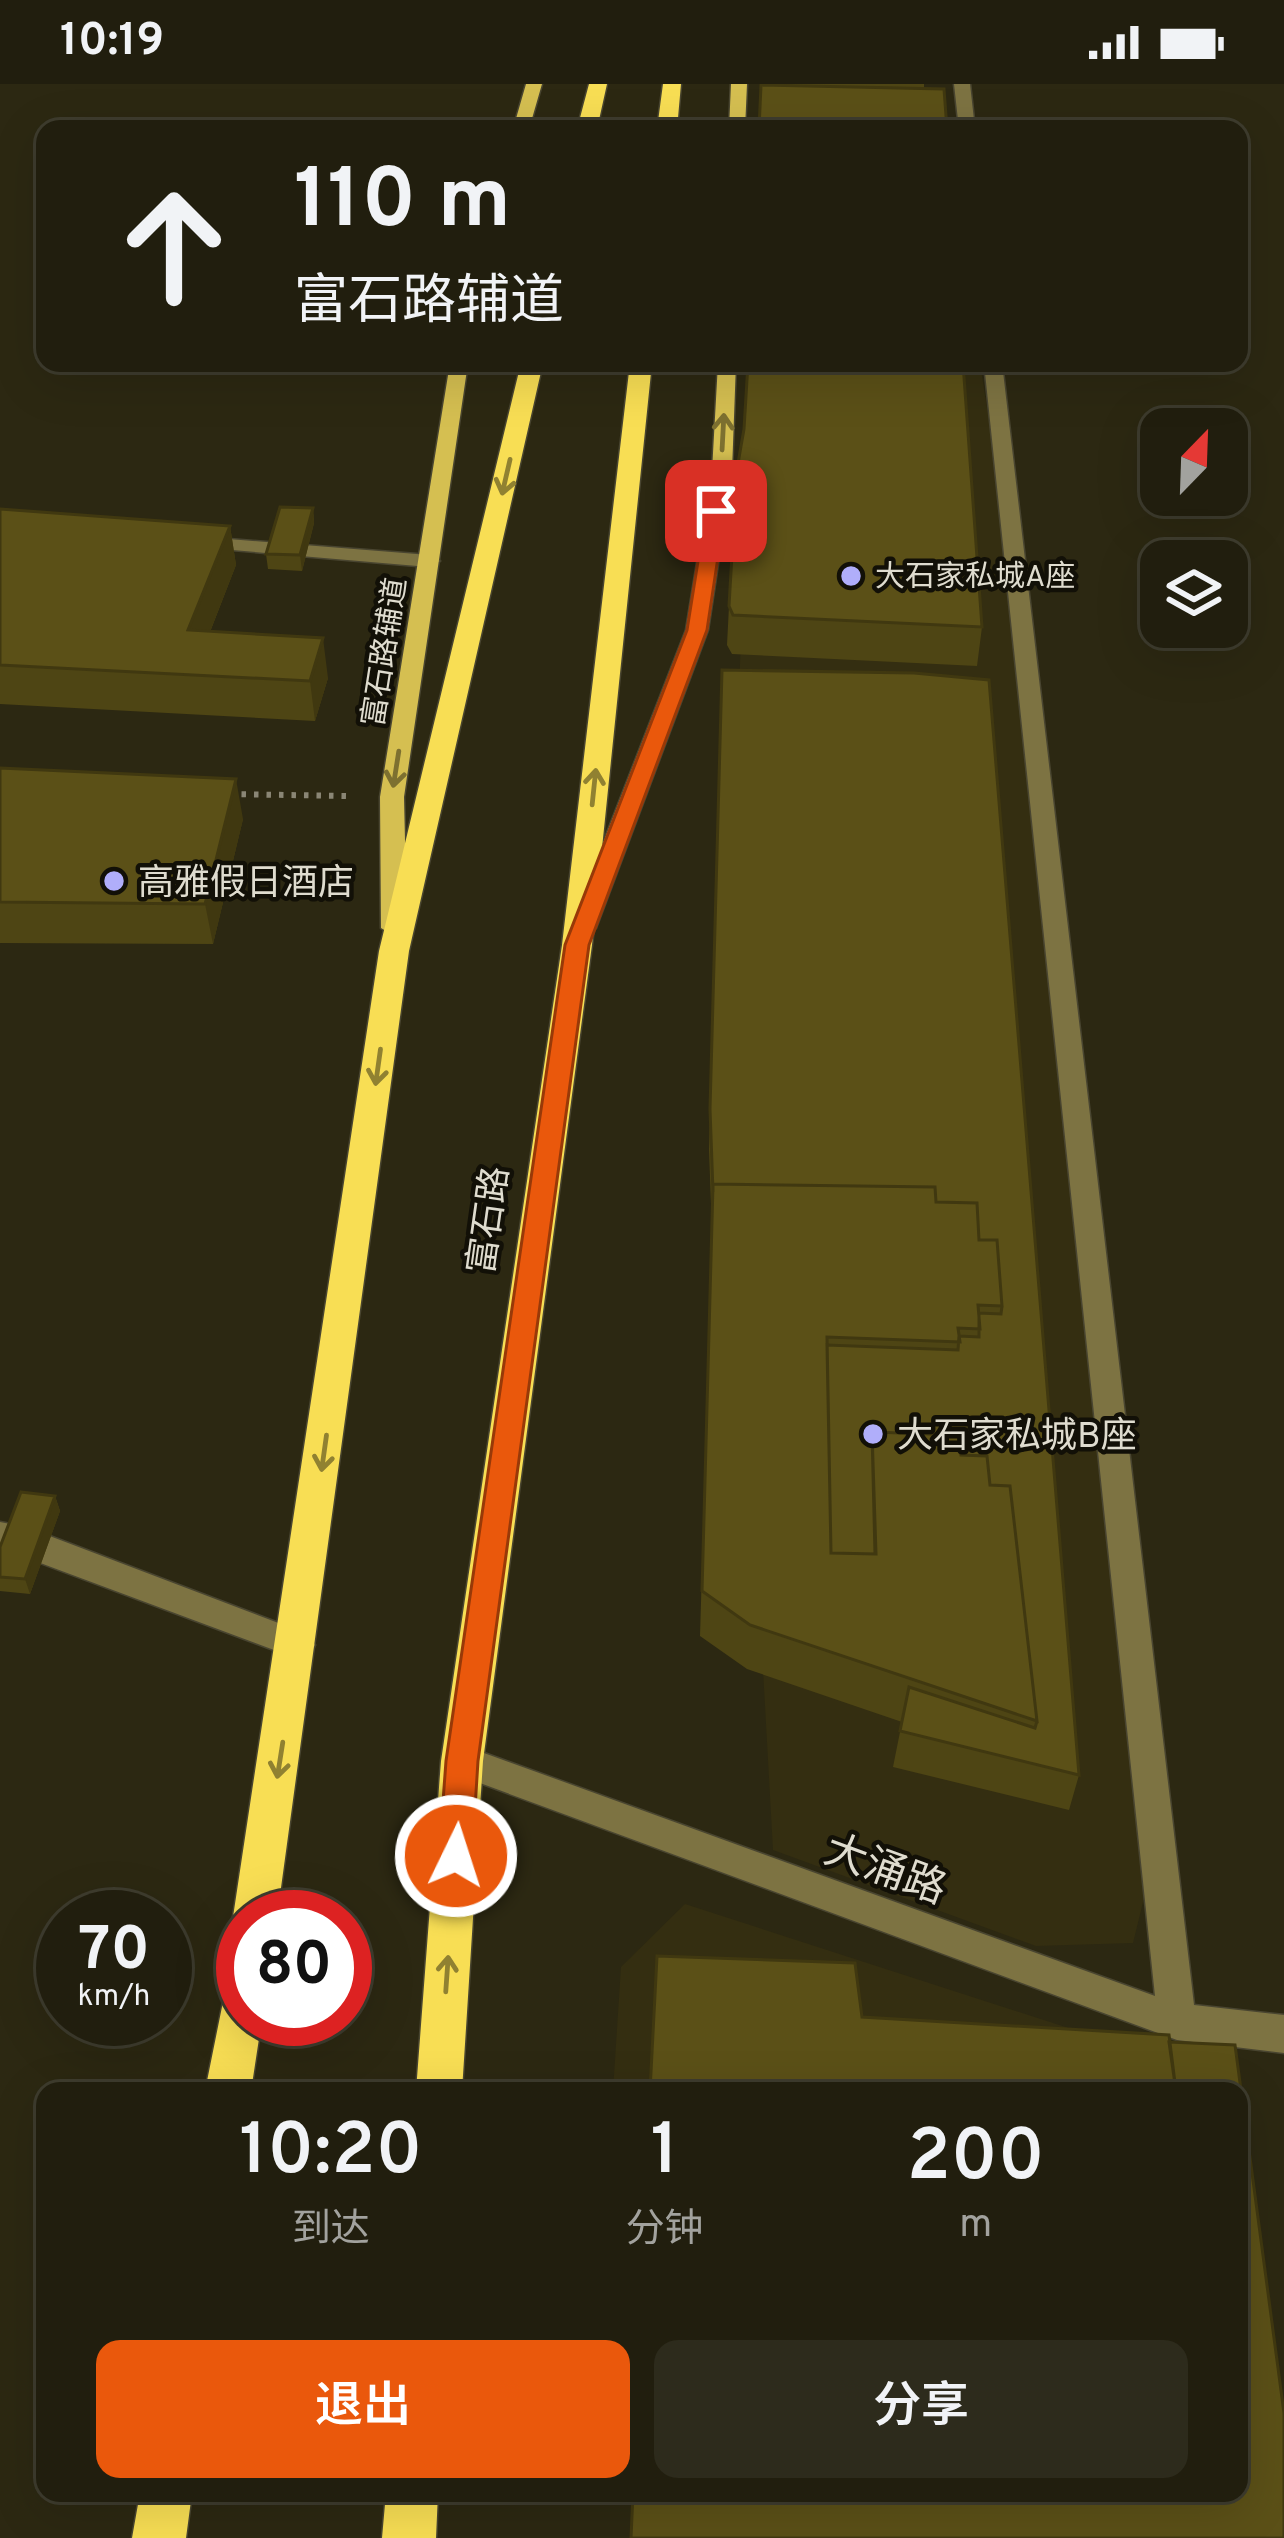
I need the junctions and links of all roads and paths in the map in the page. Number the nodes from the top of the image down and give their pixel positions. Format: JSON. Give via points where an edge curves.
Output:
{"nodes":[{"id":1,"x":534,"y":84,"type":"edge"},
{"id":2,"x":598,"y":84,"type":"edge"},
{"id":3,"x":672,"y":84,"type":"edge"},
{"id":4,"x":739,"y":84,"type":"edge"},
{"id":5,"x":962,"y":84,"type":"edge"},
{"id":6,"x":524,"y":120,"type":"edge"},
{"id":7,"x":589,"y":120,"type":"edge"},
{"id":8,"x":668,"y":120,"type":"edge"},
{"id":9,"x":737,"y":120,"type":"edge"},
{"id":10,"x":966,"y":120,"type":"edge"},
{"id":11,"x":458,"y":372,"type":"edge"},
{"id":12,"x":530,"y":372,"type":"edge"},
{"id":13,"x":640,"y":372,"type":"edge"},
{"id":14,"x":727,"y":372,"type":"edge"},
{"id":15,"x":994,"y":372,"type":"edge"},
{"id":16,"x":178,"y":541,"type":"edge"},
{"id":17,"x":429,"y":561,"type":"junction"},
{"id":18,"x":225,"y":794,"type":"edge"},
{"id":19,"x":392,"y":796,"type":"junction"},
{"id":20,"x":577,"y":945,"type":"junction"},
{"id":21,"x":394,"y":951,"type":"junction"},
{"id":22,"x":0,"y":1535,"type":"edge"},
{"id":23,"x":298,"y":1645,"type":"junction"},
{"id":24,"x":462,"y":1761,"type":"junction"},
{"id":25,"x":259,"y":1890,"type":"edge"},
{"id":26,"x":1177,"y":2022,"type":"junction"},
{"id":27,"x":1284,"y":2034,"type":"edge"},
{"id":28,"x":235,"y":2046,"type":"edge"},
{"id":29,"x":229,"y":2082,"type":"edge"},
{"id":30,"x":441,"y":2082,"type":"edge"},
{"id":31,"x":165,"y":2502,"type":"edge"},
{"id":32,"x":411,"y":2502,"type":"edge"},
{"id":33,"x":159,"y":2538,"type":"edge"},
{"id":34,"x":409,"y":2538,"type":"edge"}],
"edges":[{"from":1,"to":6,"type":"main road"},
{"from":2,"to":7,"type":"highway"},
{"from":3,"to":8,"type":"highway"},
{"from":4,"to":9,"type":"main road"},
{"from":5,"to":10,"type":"street"},
{"from":11,"to":17,"type":"main road","name":"富石路辅道"},
{"from":12,"to":21,"type":"highway","one_way":true},
{"from":20,"to":13,"type":"highway","name":"富石路","one_way":true},
{"from":20,"to":14,"type":"main road","one_way":true,"via":[[697,630],[722,471]]},
{"from":15,"to":26,"type":"street"},
{"from":16,"to":17,"type":"street"},
{"from":17,"to":19,"type":"main road","name":"富石路辅道","one_way":true},
{"from":18,"to":19,"type":"path"},
{"from":19,"to":21,"type":"main road","name":"富石路辅道"},
{"from":20,"to":24,"type":"highway","name":"富石路"},
{"from":21,"to":23,"type":"highway","one_way":true},
{"from":22,"to":23,"type":"street"},
{"from":23,"to":25,"type":"highway","one_way":true},
{"from":24,"to":26,"type":"street","name":"大涌路"},
{"from":30,"to":24,"type":"highway","name":"富石路","one_way":true},
{"from":26,"to":27,"type":"street","name":"大涌路"},
{"from":28,"to":29,"type":"highway"},
{"from":31,"to":33,"type":"highway"},
{"from":32,"to":34,"type":"highway"}]}
